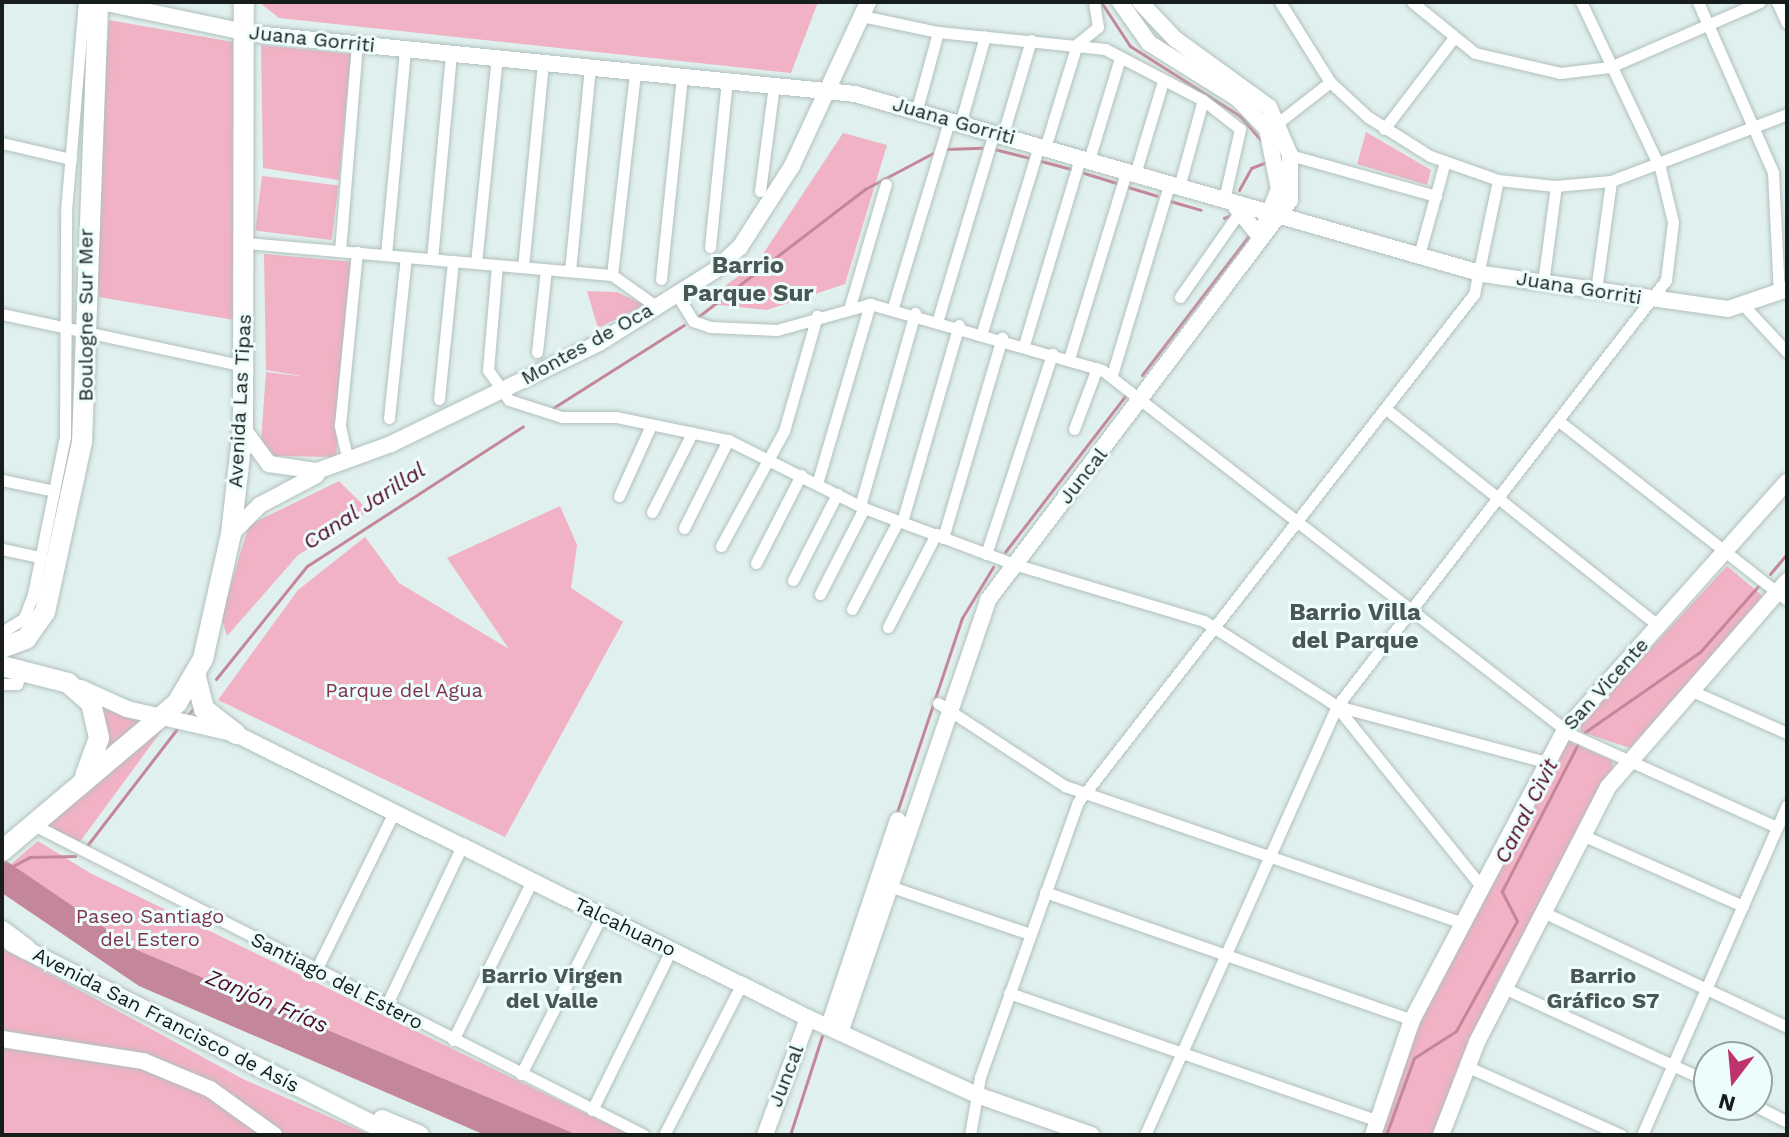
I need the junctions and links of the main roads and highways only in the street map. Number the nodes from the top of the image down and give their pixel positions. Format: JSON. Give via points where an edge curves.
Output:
{"nodes":[{"id":1,"x":100,"y":2,"type":"edge"},
{"id":2,"x":244,"y":2,"type":"edge"},
{"id":3,"x":2,"y":648,"type":"edge"},
{"id":4,"x":12,"y":668,"type":"edge"},
{"id":5,"x":196,"y":677,"type":"junction"},
{"id":6,"x":236,"y":734,"type":"road end"},
{"id":7,"x":75,"y":789,"type":"junction"},
{"id":8,"x":2,"y":851,"type":"edge"},
{"id":9,"x":2,"y":931,"type":"edge"},
{"id":10,"x":2,"y":939,"type":"edge"},
{"id":11,"x":26,"y":949,"type":"junction"},
{"id":12,"x":330,"y":1102,"type":"junction"},
{"id":13,"x":394,"y":1135,"type":"edge"},
{"id":14,"x":420,"y":1135,"type":"edge"}],
"edges":[{"from":1,"to":3,"type":"highway","name":"Boulogne Sur Mer","via":[[82,442],[45,612],[26,639]]},
{"from":2,"to":5,"type":"highway","name":"Avenida Las Tipas","via":[[243,429],[231,534]]},
{"from":4,"to":7,"type":"highway","name":"Avenida Las Tipas","via":[[68,683],[91,703],[100,729],[93,764]]},
{"from":5,"to":6,"type":"highway","via":[[204,709]]},
{"from":5,"to":7,"type":"highway","name":"Avenida Las Tipas","via":[[160,717]]},
{"from":7,"to":8,"type":"highway","name":"Avenida Las Tipas"},
{"from":9,"to":11,"type":"highway"},
{"from":10,"to":11,"type":"main road","name":"Avenida San Francisco de Asís"},
{"from":11,"to":12,"type":"main road","name":"Avenida San Francisco de Asís"},
{"from":12,"to":13,"type":"main road","name":"Avenida San Francisco de Asís"},
{"from":12,"to":14,"type":"main road","name":"Avenida San Francisco de Asís"}]}
